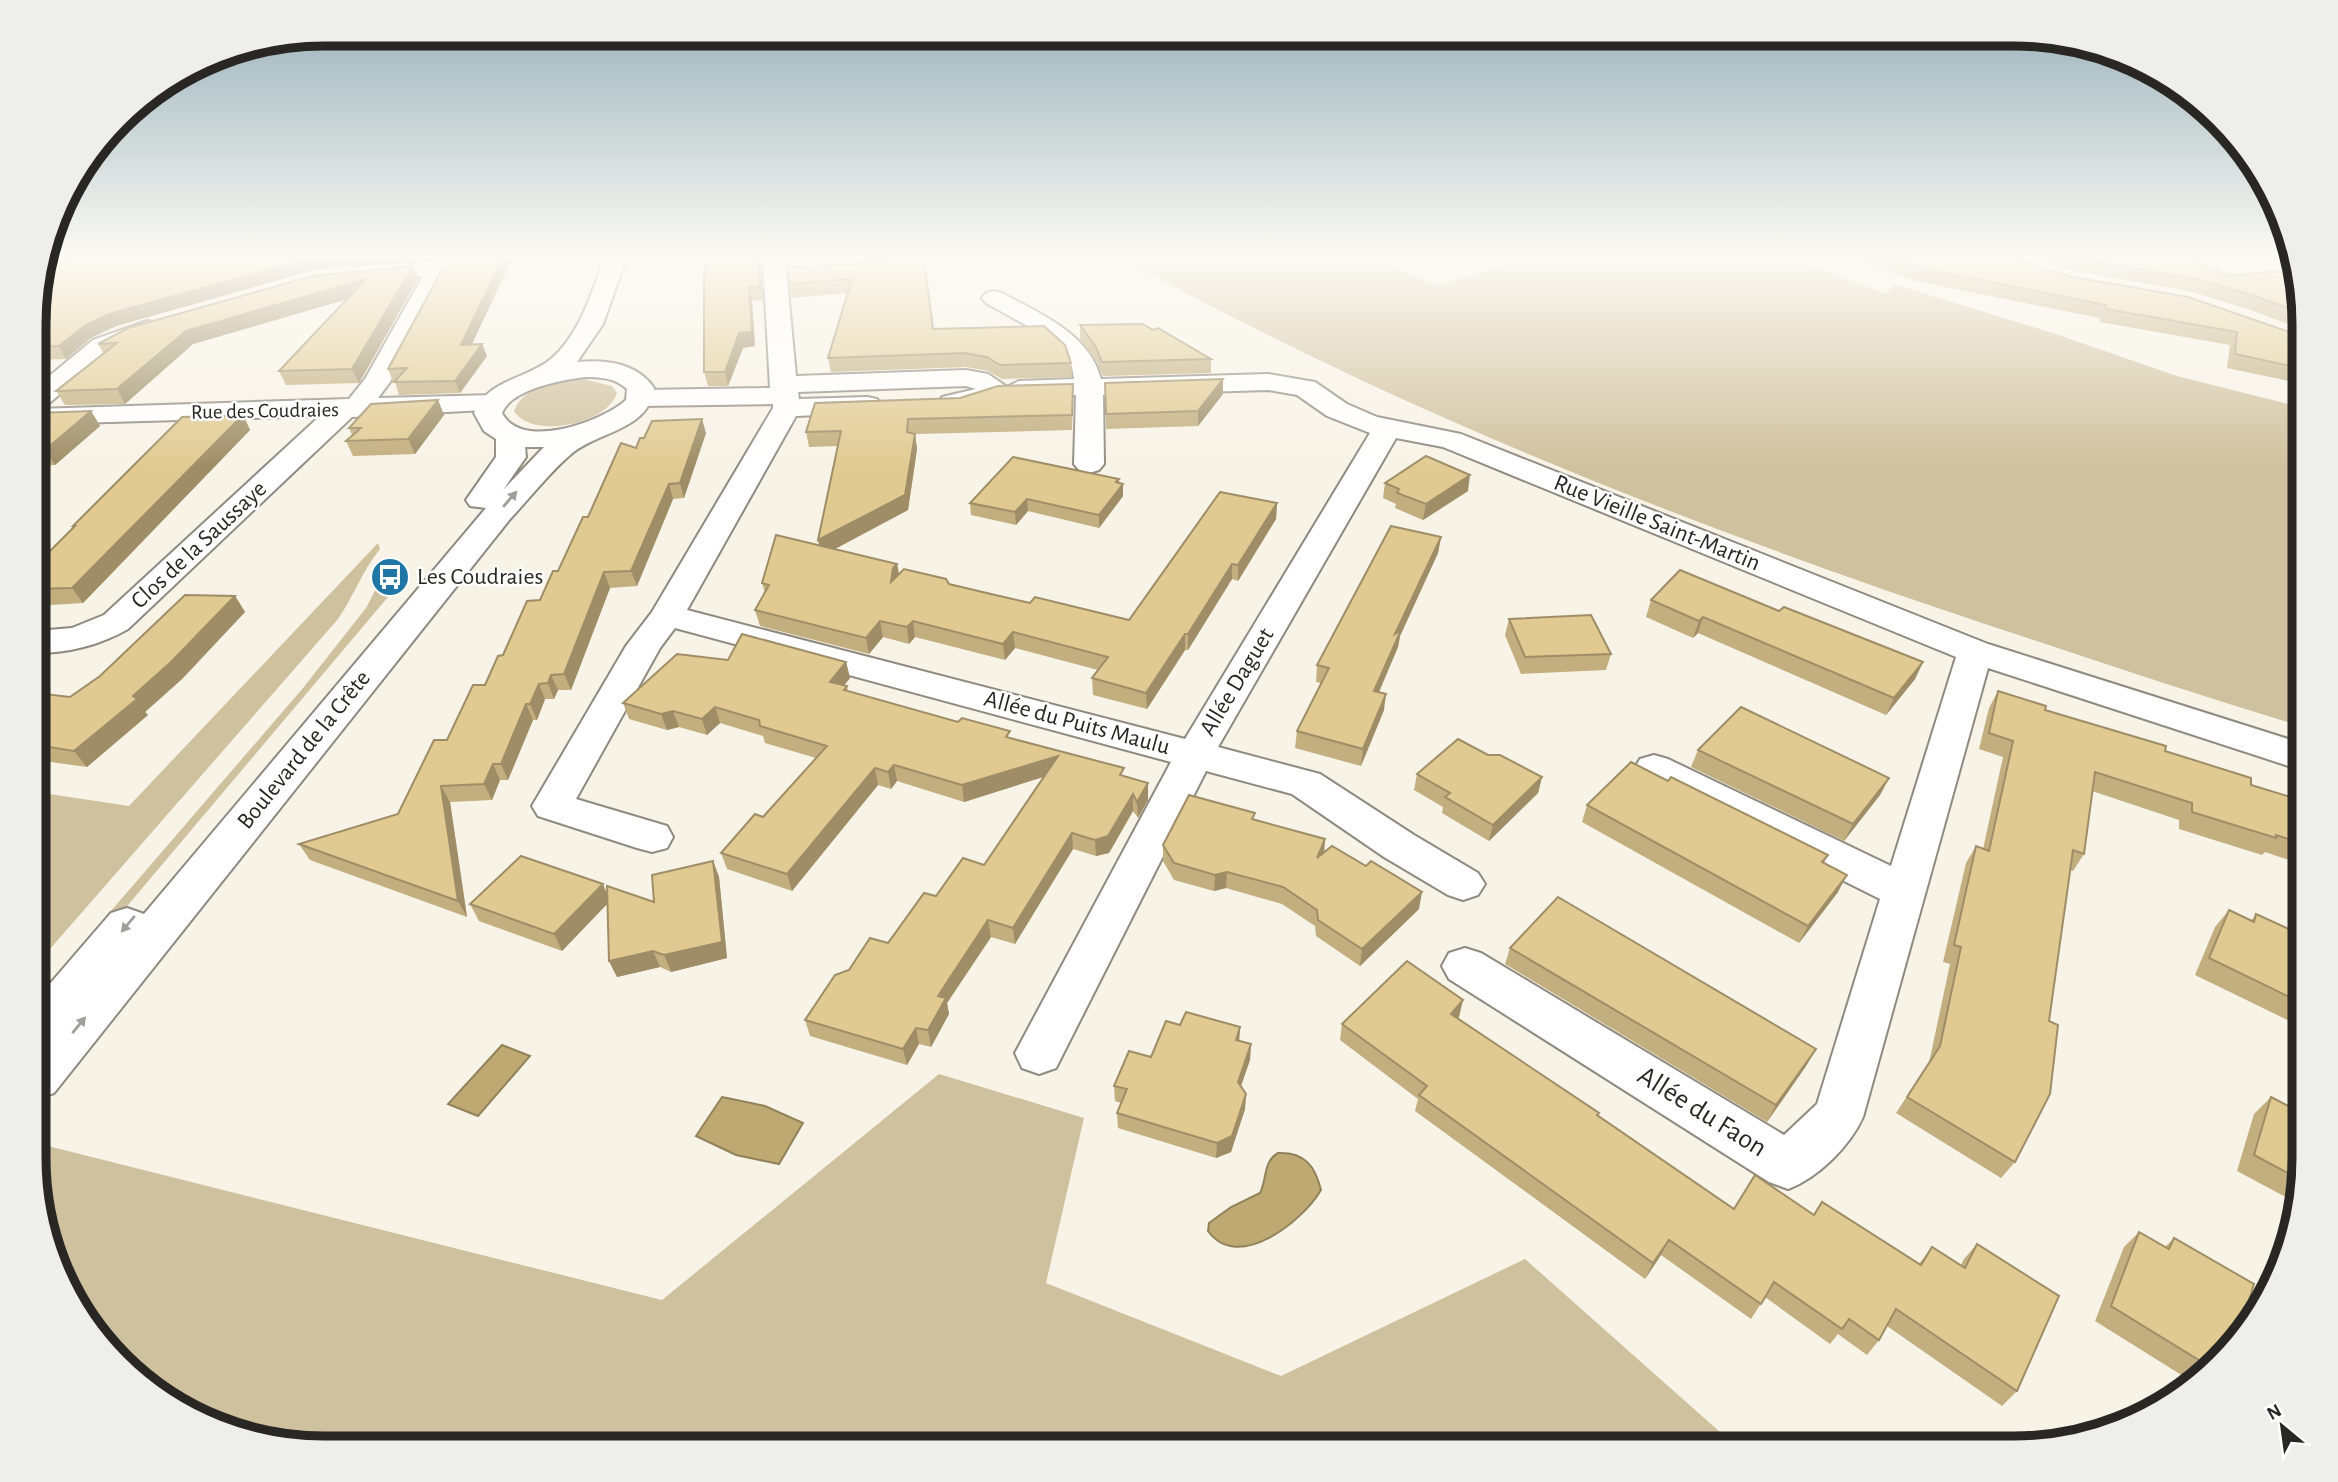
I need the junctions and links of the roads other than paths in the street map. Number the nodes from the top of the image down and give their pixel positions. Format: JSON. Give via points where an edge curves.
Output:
{"nodes":[{"id":1,"x":146,"y":328,"type":"edge"},
{"id":2,"x":406,"y":328,"type":"edge"},
{"id":3,"x":588,"y":328,"type":"edge"},
{"id":4,"x":614,"y":328,"type":"edge"},
{"id":5,"x":779,"y":328,"type":"edge"},
{"id":6,"x":1043,"y":328,"type":"edge"},
{"id":7,"x":620,"y":373,"type":"junction"},
{"id":8,"x":545,"y":375,"type":"junction"},
{"id":9,"x":1088,"y":386,"type":"junction"},
{"id":10,"x":46,"y":392,"type":"edge"},
{"id":11,"x":785,"y":396,"type":"junction"},
{"id":12,"x":641,"y":398,"type":"junction"},
{"id":13,"x":349,"y":409,"type":"junction"},
{"id":14,"x":46,"y":417,"type":"edge"},
{"id":15,"x":502,"y":418,"type":"junction"},
{"id":16,"x":1387,"y":428,"type":"junction"},
{"id":17,"x":583,"y":433,"type":"junction"},
{"id":18,"x":1089,"y":464,"type":"dead end"},
{"id":19,"x":667,"y":615,"type":"junction"},
{"id":20,"x":46,"y":642,"type":"edge"},
{"id":21,"x":1975,"y":652,"type":"junction"},
{"id":22,"x":1195,"y":754,"type":"junction"},
{"id":23,"x":2292,"y":754,"type":"edge"},
{"id":24,"x":1654,"y":769,"type":"dead end"},
{"id":25,"x":652,"y":837,"type":"dead end"},
{"id":26,"x":1463,"y":884,"type":"dead end"},
{"id":27,"x":1905,"y":892,"type":"junction"},
{"id":28,"x":1465,"y":966,"type":"dead end"},
{"id":29,"x":46,"y":1022,"type":"edge"},
{"id":30,"x":1039,"y":1053,"type":"dead end"},
{"id":31,"x":46,"y":1066,"type":"edge"}],
"edges":[{"from":1,"to":10,"type":"street","via":[[102,345]]},
{"from":2,"to":13,"type":"street","name":"Clos de la Saussaye","via":[[377,382]]},
{"from":3,"to":8,"type":"street","via":[[568,359]]},
{"from":4,"to":7,"type":"street","via":[[613,361]]},
{"from":5,"to":11,"type":"street"},
{"from":6,"to":9,"type":"street","via":[[1080,356]]},
{"from":7,"to":8,"type":"street","via":[[585,369]]},
{"from":7,"to":12,"type":"street","via":[[637,382]]},
{"from":8,"to":15,"type":"street","via":[[514,387]]},
{"from":9,"to":11,"type":"street","name":"Rue Vieille Saint-Martin","via":[[996,390],[962,402]]},
{"from":9,"to":16,"type":"street","name":"Rue Vieille Saint-Martin","via":[[1282,383],[1305,388],[1348,416]]},
{"from":9,"to":18,"type":"street"},
{"from":11,"to":12,"type":"street","name":"Rue Vieille Saint-Martin"},
{"from":11,"to":19,"type":"street"},
{"from":12,"to":17,"type":"street","name":"Boulevard de la Crête","via":[[621,417]]},
{"from":13,"to":14,"type":"street","name":"Rue des Coudraies"},
{"from":13,"to":15,"type":"street","name":"Rue des Coudraies"},
{"from":13,"to":20,"type":"street","name":"Clos de la Saussaye","via":[[116,622],[82,638]]},
{"from":15,"to":17,"type":"street","name":"Boulevard de la Crête","via":[[543,438]]},
{"from":15,"to":29,"type":"street","name":"Boulevard de la Crête","one_way":true,"via":[[511,457],[467,519]]},
{"from":16,"to":21,"type":"street","name":"Rue Vieille Saint-Martin","via":[[1451,440]]},
{"from":16,"to":22,"type":"street","name":"Allée Daguet"},
{"from":31,"to":17,"type":"street","name":"Boulevard de la Crête","one_way":true,"via":[[499,512],[560,448]]},
{"from":19,"to":22,"type":"street","name":"Allée du Puits Maulu"},
{"from":19,"to":25,"type":"street","via":[[644,646],[552,806]]},
{"from":21,"to":23,"type":"street","name":"Rue Vieille Saint-Martin"},
{"from":21,"to":27,"type":"street","name":"Allée du Faon"},
{"from":22,"to":26,"type":"street","name":"Allée du Puits Maulu","via":[[1307,784]]},
{"from":22,"to":30,"type":"street","name":"Allée Daguet"},
{"from":24,"to":27,"type":"street"},
{"from":27,"to":28,"type":"street","name":"Allée du Faon","via":[[1838,1117],[1788,1165]]}]}
